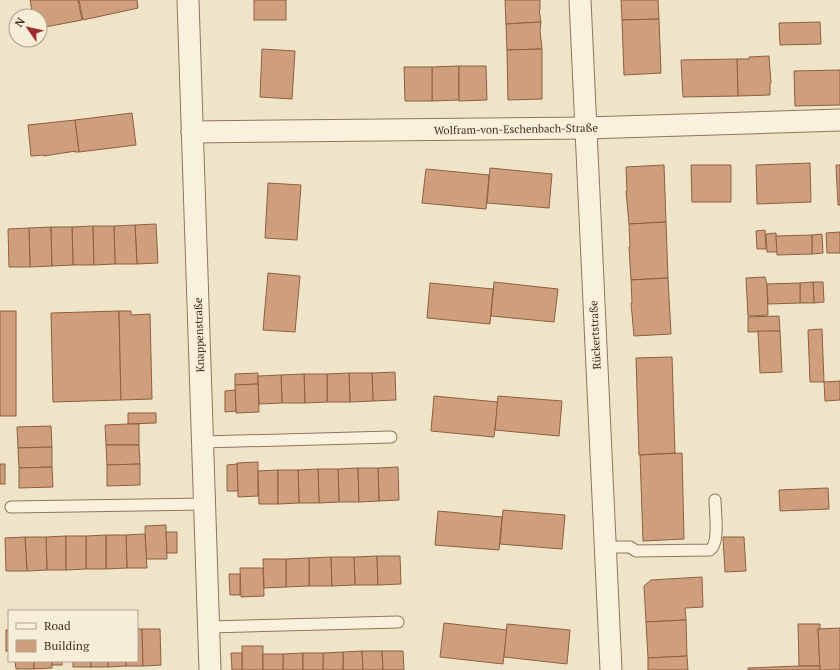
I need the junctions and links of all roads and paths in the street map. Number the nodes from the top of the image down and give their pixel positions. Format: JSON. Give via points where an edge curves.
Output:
{"nodes":[{"id":1,"x":188,"y":0,"type":"edge"},
{"id":2,"x":580,"y":0,"type":"edge"},
{"id":3,"x":840,"y":120,"type":"edge"},
{"id":4,"x":586,"y":128,"type":"junction"},
{"id":5,"x":192,"y":132,"type":"junction"},
{"id":6,"x":392,"y":437,"type":"dead end"},
{"id":7,"x":203,"y":442,"type":"junction"},
{"id":8,"x":715,"y":500,"type":"dead end"},
{"id":9,"x":205,"y":504,"type":"junction"},
{"id":10,"x":11,"y":507,"type":"dead end"},
{"id":11,"x":605,"y":547,"type":"junction"},
{"id":12,"x":398,"y":622,"type":"dead end"},
{"id":13,"x":209,"y":627,"type":"junction"},
{"id":14,"x":210,"y":670,"type":"edge"},
{"id":15,"x":611,"y":670,"type":"edge"}],
"edges":[{"from":1,"to":5,"type":"street","name":"Knappenstraße"},
{"from":2,"to":4,"type":"street","name":"Rückertstraße"},
{"from":3,"to":4,"type":"street","name":"Wolfram-von-Eschenbach-Straße"},
{"from":4,"to":5,"type":"street","name":"Wolfram-von-Eschenbach-Straße"},
{"from":4,"to":11,"type":"street","name":"Rückertstraße"},
{"from":5,"to":7,"type":"street","name":"Knappenstraße"},
{"from":6,"to":7,"type":"lane"},
{"from":7,"to":9,"type":"street","name":"Knappenstraße"},
{"from":8,"to":11,"type":"lane","via":[[716,541],[710,550],[636,551],[630,547]]},
{"from":9,"to":10,"type":"lane"},
{"from":9,"to":13,"type":"street","name":"Knappenstraße"},
{"from":11,"to":15,"type":"street","name":"Rückertstraße"},
{"from":12,"to":13,"type":"lane"},
{"from":13,"to":14,"type":"street","name":"Knappenstraße"}]}
